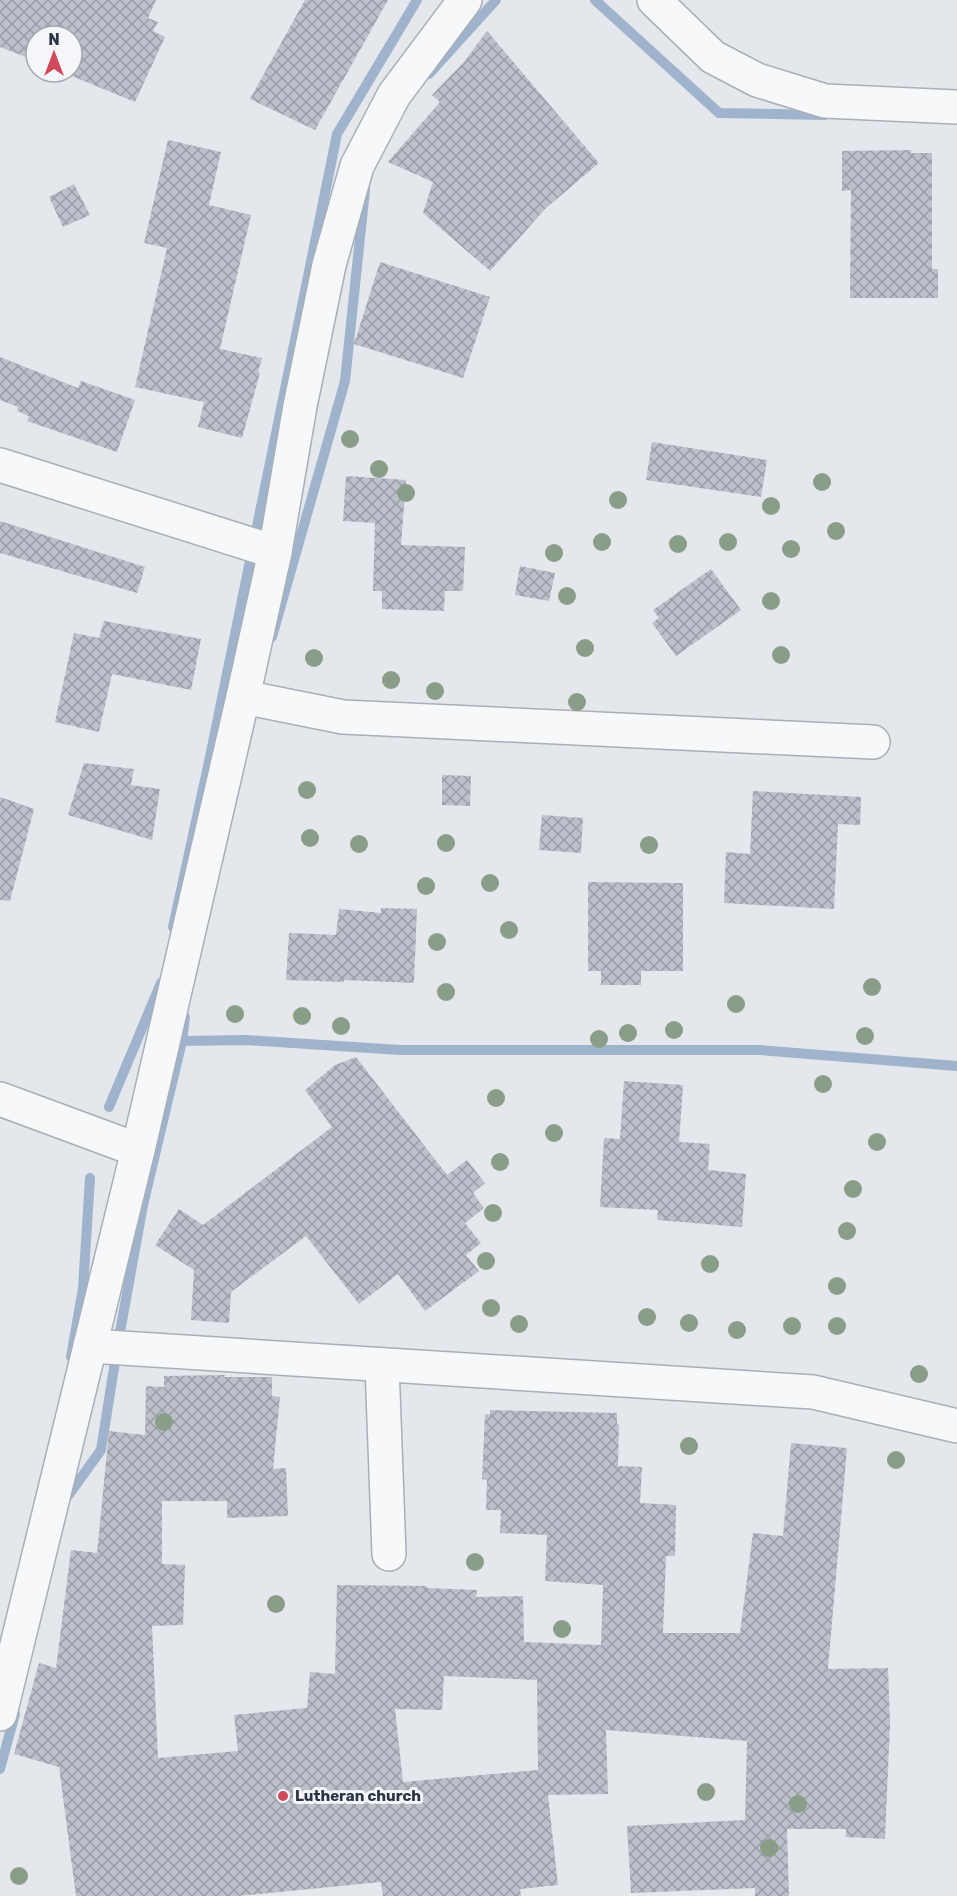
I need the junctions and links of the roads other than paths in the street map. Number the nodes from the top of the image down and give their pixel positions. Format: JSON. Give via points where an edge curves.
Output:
{"nodes":[{"id":1,"x":465,"y":0,"type":"edge"},
{"id":2,"x":654,"y":0,"type":"edge"},
{"id":3,"x":957,"y":107,"type":"edge"},
{"id":4,"x":0,"y":465,"type":"edge"},
{"id":5,"x":275,"y":552,"type":"junction"},
{"id":6,"x":243,"y":698,"type":"junction"},
{"id":7,"x":873,"y":742,"type":"dead end"},
{"id":8,"x":0,"y":1099,"type":"edge"},
{"id":9,"x":138,"y":1150,"type":"junction"},
{"id":10,"x":90,"y":1346,"type":"junction"},
{"id":11,"x":382,"y":1365,"type":"junction"},
{"id":12,"x":957,"y":1426,"type":"edge"},
{"id":13,"x":389,"y":1554,"type":"dead end"},
{"id":14,"x":0,"y":1714,"type":"edge"}],
"edges":[{"from":1,"to":5,"type":"street","via":[[394,95],[357,166],[327,276]]},
{"from":2,"to":3,"type":"street","via":[[713,57],[757,80],[825,100]]},
{"from":4,"to":5,"type":"street"},
{"from":5,"to":6,"type":"street"},
{"from":6,"to":7,"type":"street","via":[[343,717]]},
{"from":6,"to":9,"type":"street"},
{"from":8,"to":9,"type":"street"},
{"from":9,"to":10,"type":"street"},
{"from":10,"to":11,"type":"street"},
{"from":10,"to":14,"type":"street"},
{"from":11,"to":12,"type":"street","via":[[813,1392]]},
{"from":11,"to":13,"type":"street"}]}
